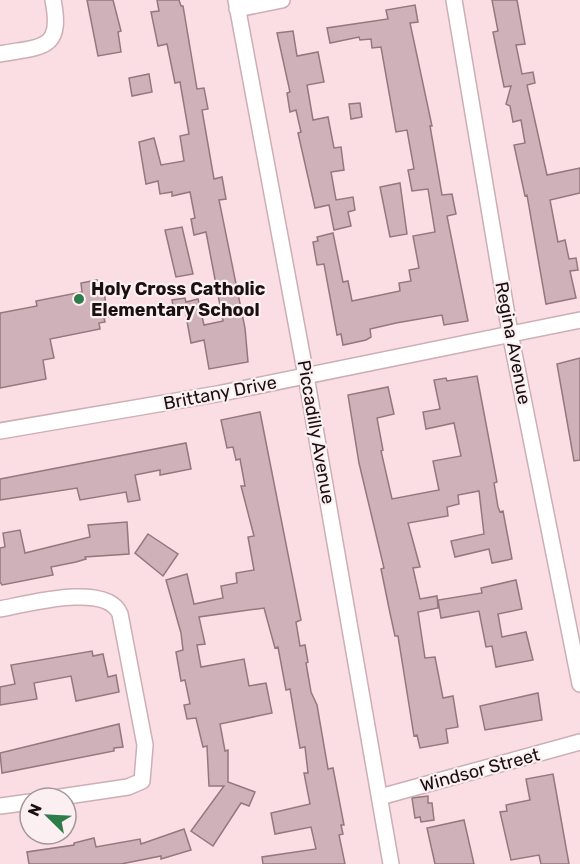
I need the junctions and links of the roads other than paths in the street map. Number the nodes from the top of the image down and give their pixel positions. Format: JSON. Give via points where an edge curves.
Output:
{"nodes":[{"id":1,"x":53,"y":0,"type":"edge"},
{"id":2,"x":282,"y":0,"type":"edge"},
{"id":3,"x":454,"y":0,"type":"edge"},
{"id":4,"x":236,"y":4,"type":"edge"},
{"id":5,"x":0,"y":54,"type":"edge"},
{"id":6,"x":580,"y":320,"type":"edge"},
{"id":7,"x":510,"y":333,"type":"junction"},
{"id":8,"x":306,"y":376,"type":"junction"},
{"id":9,"x":0,"y":431,"type":"edge"},
{"id":10,"x":0,"y":609,"type":"edge"},
{"id":11,"x":580,"y":684,"type":"edge"},
{"id":12,"x":580,"y":742,"type":"edge"},
{"id":13,"x":78,"y":794,"type":"edge"},
{"id":14,"x":380,"y":797,"type":"junction"},
{"id":15,"x":18,"y":804,"type":"edge"},
{"id":16,"x":0,"y":806,"type":"edge"},
{"id":17,"x":391,"y":864,"type":"edge"}],
"edges":[{"from":1,"to":5,"type":"street","via":[[56,28],[50,41]]},
{"from":2,"to":4,"type":"street"},
{"from":3,"to":7,"type":"street","name":"Regina Avenue"},
{"from":4,"to":8,"type":"street","name":"Piccadilly Avenue"},
{"from":6,"to":7,"type":"street","name":"Brittany Drive"},
{"from":7,"to":8,"type":"street","name":"Brittany Drive"},
{"from":7,"to":11,"type":"street","name":"Regina Avenue"},
{"from":8,"to":9,"type":"street","name":"Brittany Drive"},
{"from":8,"to":14,"type":"street","name":"Piccadilly Avenue"},
{"from":10,"to":13,"type":"street","via":[[54,598],[105,598],[116,605],[120,614],[145,745],[142,781]]},
{"from":12,"to":14,"type":"street","name":"Windsor Street"},
{"from":14,"to":17,"type":"street","name":"Piccadilly Avenue"},
{"from":15,"to":16,"type":"street"}]}
